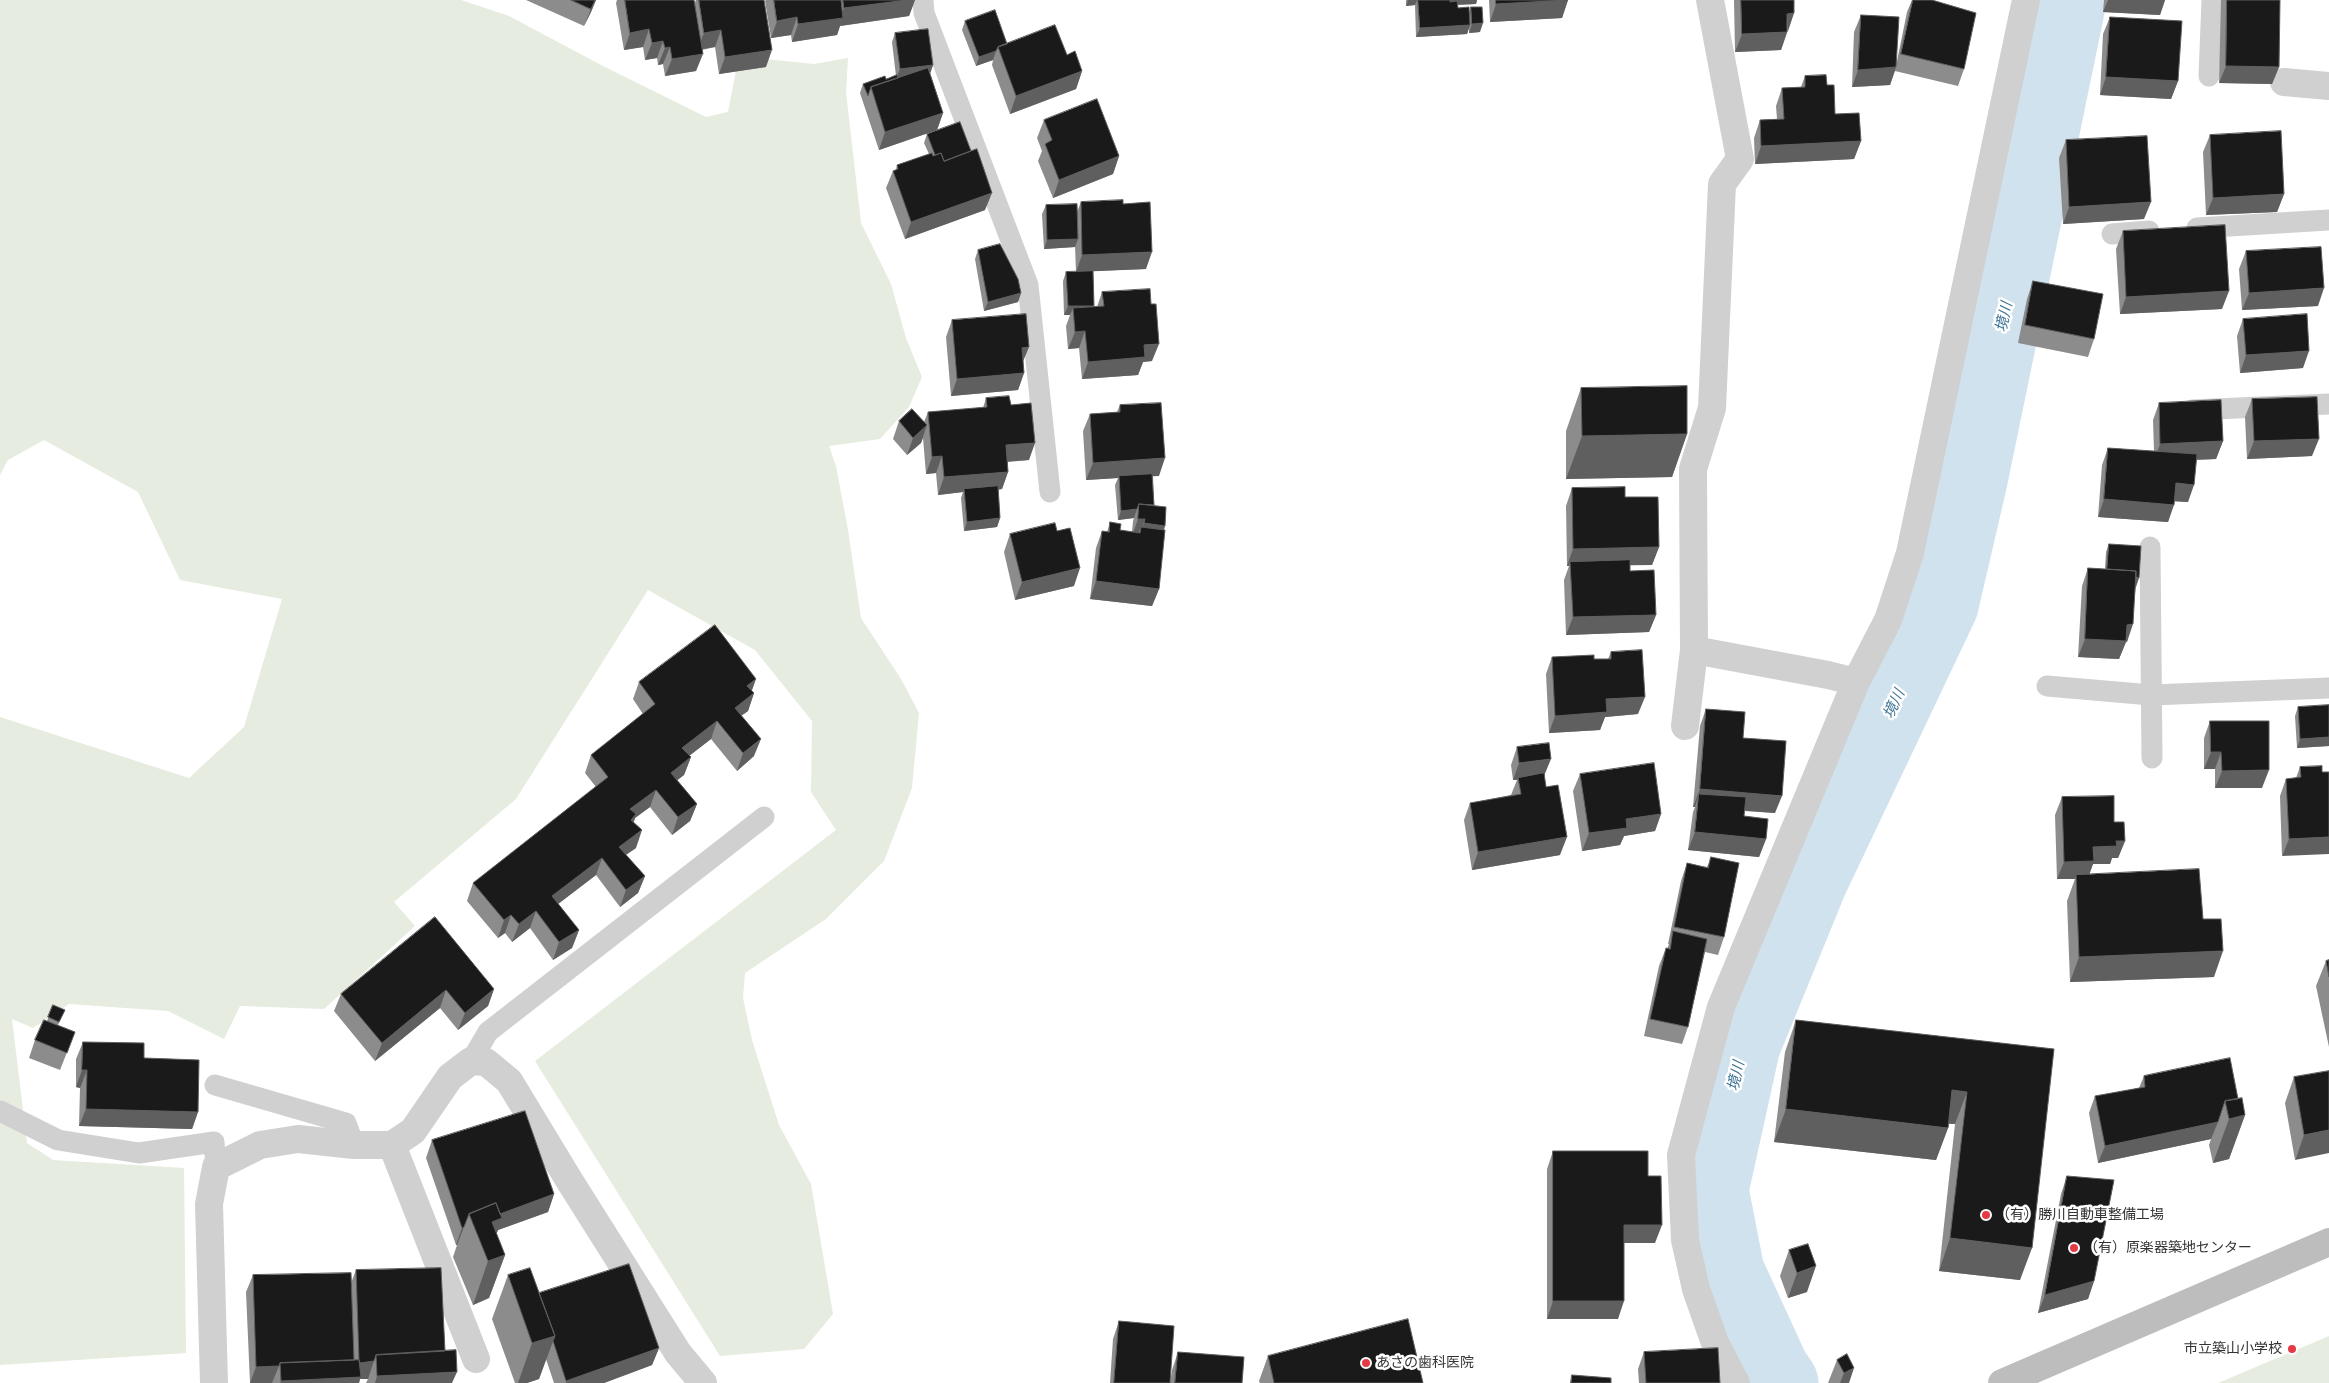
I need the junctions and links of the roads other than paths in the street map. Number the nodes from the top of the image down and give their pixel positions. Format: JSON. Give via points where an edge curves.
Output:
{"nodes":[{"id":1,"x":923,"y":0,"type":"edge"},
{"id":2,"x":1710,"y":0,"type":"edge"},
{"id":3,"x":2026,"y":0,"type":"edge"},
{"id":4,"x":2212,"y":0,"type":"edge"},
{"id":5,"x":2209,"y":76,"type":"dead end"},
{"id":6,"x":2284,"y":82,"type":"dead end"},
{"id":7,"x":2329,"y":86,"type":"edge"},
{"id":8,"x":2329,"y":220,"type":"edge"},
{"id":9,"x":2112,"y":234,"type":"dead end"},
{"id":10,"x":2329,"y":404,"type":"edge"},
{"id":11,"x":2192,"y":410,"type":"edge"},
{"id":12,"x":1050,"y":492,"type":"dead end"},
{"id":13,"x":2150,"y":547,"type":"dead end"},
{"id":14,"x":1694,"y":650,"type":"junction"},
{"id":15,"x":1856,"y":682,"type":"junction"},
{"id":16,"x":2047,"y":686,"type":"dead end"},
{"id":17,"x":2329,"y":688,"type":"edge"},
{"id":18,"x":2151,"y":695,"type":"junction"},
{"id":19,"x":1685,"y":726,"type":"dead end"},
{"id":20,"x":2152,"y":758,"type":"dead end"},
{"id":21,"x":764,"y":817,"type":"dead end"},
{"id":22,"x":471,"y":1061,"type":"junction"},
{"id":23,"x":215,"y":1085,"type":"dead end"},
{"id":24,"x":0,"y":1110,"type":"edge"},
{"id":25,"x":354,"y":1145,"type":"junction"},
{"id":26,"x":392,"y":1145,"type":"junction"},
{"id":27,"x":216,"y":1167,"type":"junction"},
{"id":28,"x":2329,"y":1242,"type":"edge"},
{"id":29,"x":476,"y":1359,"type":"dead end"},
{"id":30,"x":214,"y":1383,"type":"edge"},
{"id":31,"x":703,"y":1383,"type":"edge"},
{"id":32,"x":1736,"y":1383,"type":"edge"},
{"id":33,"x":2002,"y":1383,"type":"edge"}],
"edges":[{"from":1,"to":12,"type":"lane","via":[[924,13],[1028,285]]},
{"from":2,"to":14,"type":"street","via":[[1740,159],[1722,184],[1712,408],[1693,469]]},
{"from":3,"to":15,"type":"street","via":[[1910,553],[1888,620]]},
{"from":4,"to":5,"type":"lane"},
{"from":6,"to":7,"type":"street"},
{"from":8,"to":9,"type":"lane"},
{"from":10,"to":11,"type":"lane"},
{"from":13,"to":18,"type":"lane"},
{"from":14,"to":15,"type":"street"},
{"from":14,"to":19,"type":"street"},
{"from":15,"to":32,"type":"street","via":[[1721,1007],[1681,1155],[1685,1240],[1696,1290],[1715,1342]]},
{"from":16,"to":18,"type":"lane"},
{"from":17,"to":18,"type":"lane"},
{"from":18,"to":20,"type":"lane"},
{"from":21,"to":22,"type":"lane","via":[[488,1032]]},
{"from":22,"to":26,"type":"street","via":[[450,1077],[413,1130]]},
{"from":22,"to":31,"type":"street","via":[[486,1062],[509,1081],[673,1344]]},
{"from":23,"to":25,"type":"lane","via":[[346,1123]]},
{"from":24,"to":27,"type":"lane","via":[[58,1140],[139,1153],[214,1142]]},
{"from":25,"to":26,"type":"street"},
{"from":25,"to":27,"type":"street","via":[[298,1139],[260,1145]]},
{"from":26,"to":29,"type":"street"},
{"from":27,"to":30,"type":"street","via":[[209,1204]]},
{"from":28,"to":33,"type":"street"}]}
